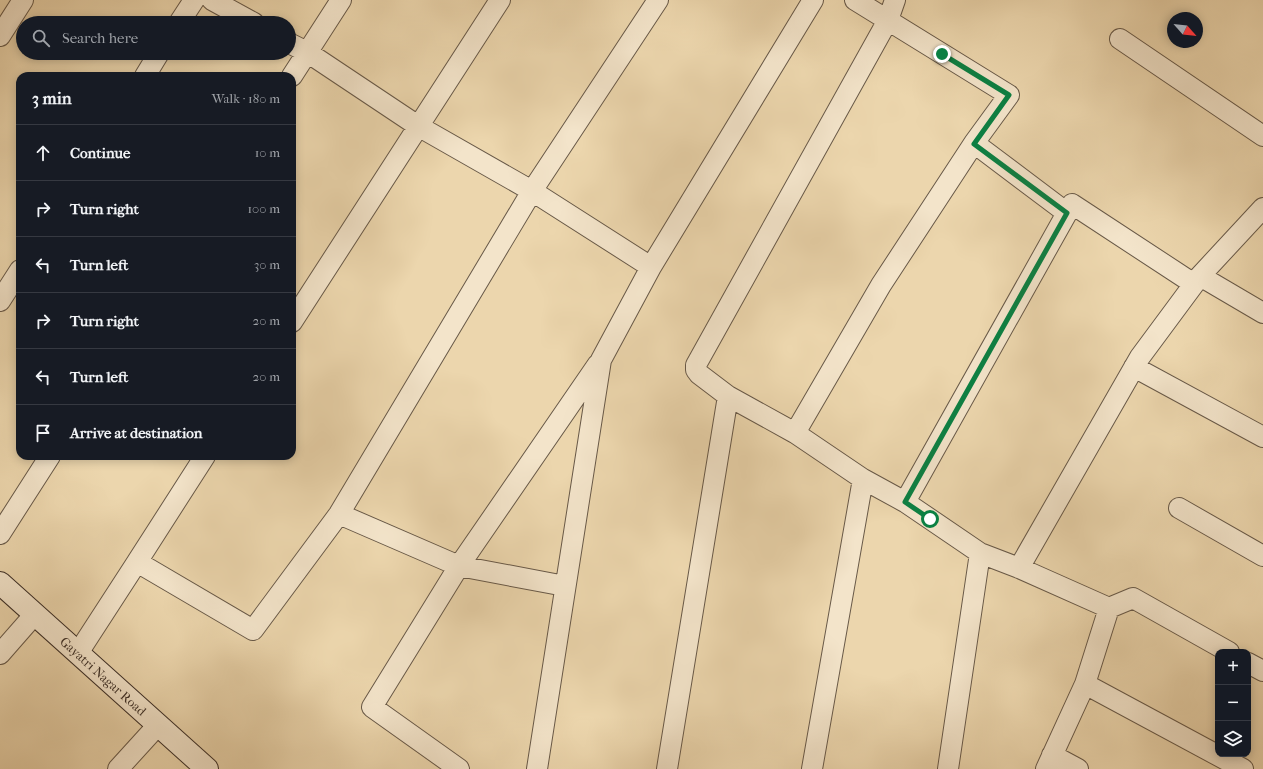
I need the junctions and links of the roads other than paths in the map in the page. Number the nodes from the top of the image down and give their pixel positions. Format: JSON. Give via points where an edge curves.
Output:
{"nodes":[{"id":1,"x":23,"y":0,"type":"edge"},
{"id":2,"x":194,"y":0,"type":"edge"},
{"id":3,"x":212,"y":0,"type":"edge"},
{"id":4,"x":341,"y":0,"type":"edge"},
{"id":5,"x":500,"y":0,"type":"edge"},
{"id":6,"x":658,"y":0,"type":"edge"},
{"id":7,"x":813,"y":0,"type":"edge"},
{"id":8,"x":855,"y":0,"type":"edge"},
{"id":9,"x":895,"y":0,"type":"edge"},
{"id":10,"x":184,"y":16,"type":"edge"},
{"id":11,"x":241,"y":16,"type":"edge"},
{"id":12,"x":888,"y":20,"type":"junction"},
{"id":13,"x":0,"y":36,"type":"edge"},
{"id":14,"x":1120,"y":39,"type":"dead end"},
{"id":15,"x":296,"y":46,"type":"edge"},
{"id":16,"x":307,"y":52,"type":"junction"},
{"id":17,"x":155,"y":60,"type":"edge"},
{"id":18,"x":148,"y":72,"type":"edge"},
{"id":19,"x":294,"y":72,"type":"edge"},
{"id":20,"x":418,"y":126,"type":"junction"},
{"id":21,"x":1263,"y":136,"type":"edge"},
{"id":22,"x":974,"y":144,"type":"junction"},
{"id":23,"x":532,"y":190,"type":"junction"},
{"id":24,"x":1263,"y":208,"type":"edge"},
{"id":25,"x":1067,"y":213,"type":"junction"},
{"id":26,"x":651,"y":266,"type":"junction"},
{"id":27,"x":16,"y":276,"type":"edge"},
{"id":28,"x":1197,"y":280,"type":"junction"},
{"id":29,"x":0,"y":301,"type":"edge"},
{"id":30,"x":1263,"y":313,"type":"edge"},
{"id":31,"x":296,"y":316,"type":"edge"},
{"id":32,"x":601,"y":360,"type":"junction"},
{"id":33,"x":1134,"y":367,"type":"junction"},
{"id":34,"x":728,"y":396,"type":"junction"},
{"id":35,"x":795,"y":433,"type":"junction"},
{"id":36,"x":1263,"y":437,"type":"edge"},
{"id":37,"x":47,"y":460,"type":"edge"},
{"id":38,"x":203,"y":460,"type":"edge"},
{"id":39,"x":863,"y":479,"type":"junction"},
{"id":40,"x":905,"y":502,"type":"junction"},
{"id":41,"x":1179,"y":508,"type":"dead end"},
{"id":42,"x":339,"y":514,"type":"junction"},
{"id":43,"x":0,"y":534,"type":"edge"},
{"id":44,"x":980,"y":553,"type":"junction"},
{"id":45,"x":1263,"y":556,"type":"edge"},
{"id":46,"x":137,"y":562,"type":"junction"},
{"id":47,"x":459,"y":566,"type":"junction"},
{"id":48,"x":1019,"y":568,"type":"junction"},
{"id":49,"x":0,"y":583,"type":"edge"},
{"id":50,"x":565,"y":586,"type":"junction"},
{"id":51,"x":1109,"y":608,"type":"junction"},
{"id":52,"x":35,"y":614,"type":"junction"},
{"id":53,"x":1224,"y":649,"type":"edge"},
{"id":54,"x":78,"y":653,"type":"junction"},
{"id":55,"x":0,"y":654,"type":"edge"},
{"id":56,"x":1251,"y":665,"type":"edge"},
{"id":57,"x":1263,"y":671,"type":"edge"},
{"id":58,"x":1085,"y":684,"type":"junction"},
{"id":59,"x":158,"y":725,"type":"junction"},
{"id":60,"x":1049,"y":762,"type":"edge"},
{"id":61,"x":118,"y":769,"type":"edge"},
{"id":62,"x":207,"y":769,"type":"edge"},
{"id":63,"x":459,"y":769,"type":"edge"},
{"id":64,"x":537,"y":769,"type":"edge"},
{"id":65,"x":668,"y":769,"type":"edge"},
{"id":66,"x":812,"y":769,"type":"edge"},
{"id":67,"x":948,"y":769,"type":"edge"},
{"id":68,"x":1078,"y":769,"type":"edge"},
{"id":69,"x":1243,"y":769,"type":"edge"}],
"edges":[{"from":1,"to":13,"type":"street"},
{"from":2,"to":10,"type":"street"},
{"from":3,"to":11,"type":"street"},
{"from":4,"to":16,"type":"street"},
{"from":5,"to":20,"type":"street"},
{"from":6,"to":23,"type":"street"},
{"from":7,"to":26,"type":"street"},
{"from":8,"to":12,"type":"street"},
{"from":9,"to":12,"type":"street"},
{"from":12,"to":22,"type":"street","via":[[1009,95]]},
{"from":12,"to":34,"type":"street","via":[[696,365],[699,374]]},
{"from":14,"to":21,"type":"street"},
{"from":15,"to":16,"type":"street"},
{"from":16,"to":19,"type":"street"},
{"from":16,"to":20,"type":"street"},
{"from":17,"to":18,"type":"street"},
{"from":20,"to":23,"type":"street"},
{"from":20,"to":31,"type":"street"},
{"from":22,"to":25,"type":"street"},
{"from":22,"to":35,"type":"street","via":[[881,285]]},
{"from":23,"to":26,"type":"street"},
{"from":23,"to":42,"type":"street"},
{"from":24,"to":28,"type":"street"},
{"from":25,"to":28,"type":"street","via":[[1072,204]]},
{"from":25,"to":40,"type":"street"},
{"from":26,"to":32,"type":"street"},
{"from":27,"to":29,"type":"street"},
{"from":28,"to":30,"type":"street"},
{"from":28,"to":33,"type":"street"},
{"from":32,"to":47,"type":"street"},
{"from":32,"to":50,"type":"street"},
{"from":33,"to":36,"type":"street"},
{"from":33,"to":48,"type":"street"},
{"from":34,"to":35,"type":"street"},
{"from":34,"to":65,"type":"street"},
{"from":35,"to":39,"type":"street"},
{"from":37,"to":43,"type":"street"},
{"from":38,"to":46,"type":"street"},
{"from":39,"to":40,"type":"street"},
{"from":39,"to":66,"type":"street"},
{"from":40,"to":44,"type":"street"},
{"from":41,"to":45,"type":"street"},
{"from":42,"to":46,"type":"street","via":[[253,630]]},
{"from":42,"to":47,"type":"street"},
{"from":44,"to":48,"type":"street"},
{"from":44,"to":67,"type":"street"},
{"from":46,"to":54,"type":"street"},
{"from":47,"to":50,"type":"street"},
{"from":47,"to":63,"type":"street","via":[[372,706]]},
{"from":48,"to":51,"type":"street"},
{"from":49,"to":52,"type":"street","name":"Gayatri Nagar Road"},
{"from":50,"to":64,"type":"street"},
{"from":51,"to":53,"type":"street","via":[[1133,598]]},
{"from":51,"to":58,"type":"street"},
{"from":52,"to":54,"type":"street","name":"Gayatri Nagar Road"},
{"from":52,"to":55,"type":"street"},
{"from":54,"to":59,"type":"street","name":"Gayatri Nagar Road"},
{"from":56,"to":57,"type":"street"},
{"from":58,"to":60,"type":"street"},
{"from":58,"to":69,"type":"street"},
{"from":59,"to":61,"type":"street"},
{"from":59,"to":62,"type":"street","name":"Gayatri Nagar Road"},
{"from":60,"to":68,"type":"street"}]}
